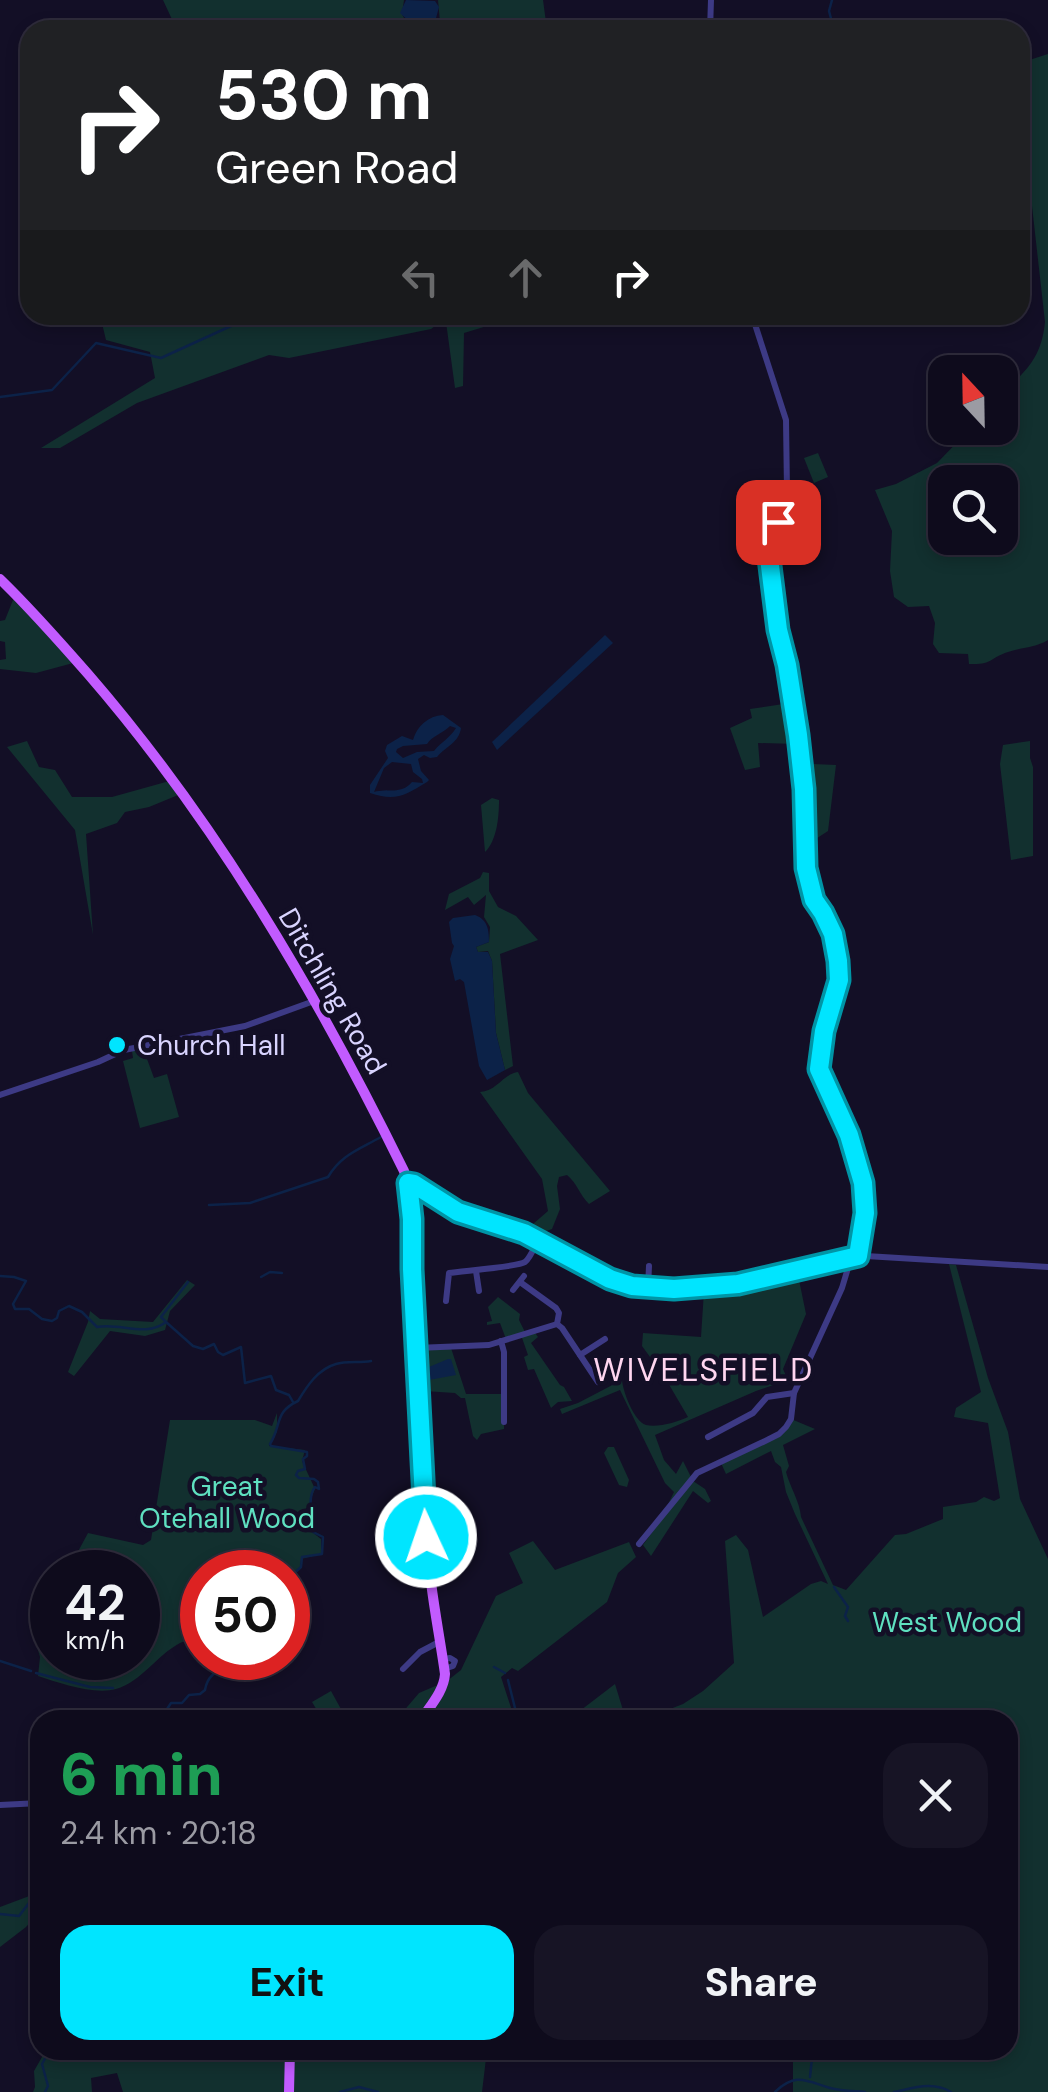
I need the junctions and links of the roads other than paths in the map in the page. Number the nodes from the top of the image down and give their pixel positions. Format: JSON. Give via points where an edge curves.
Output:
{"nodes":[{"id":1,"x":755,"y":325,"type":"edge"},
{"id":2,"x":0,"y":579,"type":"edge"},
{"id":3,"x":314,"y":1001,"type":"junction"},
{"id":4,"x":0,"y":1095,"type":"edge"},
{"id":5,"x":408,"y":1183,"type":"junction"},
{"id":6,"x":538,"y":1240,"type":"junction"},
{"id":7,"x":854,"y":1257,"type":"junction"},
{"id":8,"x":650,"y":1266,"type":"dead end"},
{"id":9,"x":1048,"y":1267,"type":"edge"},
{"id":10,"x":476,"y":1271,"type":"junction"},
{"id":11,"x":648,"y":1288,"type":"junction"},
{"id":12,"x":479,"y":1290,"type":"dead end"},
{"id":13,"x":513,"y":1290,"type":"dead end"},
{"id":14,"x":446,"y":1301,"type":"dead end"},
{"id":15,"x":557,"y":1324,"type":"junction"},
{"id":16,"x":605,"y":1339,"type":"dead end"},
{"id":17,"x":500,"y":1341,"type":"junction"},
{"id":18,"x":416,"y":1348,"type":"junction"},
{"id":19,"x":580,"y":1355,"type":"junction"},
{"id":20,"x":599,"y":1383,"type":"dead end"},
{"id":21,"x":794,"y":1393,"type":"junction"},
{"id":22,"x":506,"y":1417,"type":"dead end"},
{"id":23,"x":708,"y":1437,"type":"dead end"},
{"id":24,"x":639,"y":1544,"type":"dead end"},
{"id":25,"x":439,"y":1642,"type":"junction"},
{"id":26,"x":405,"y":1664,"type":"dead end"},
{"id":27,"x":426,"y":1710,"type":"edge"},
{"id":28,"x":30,"y":1804,"type":"edge"},
{"id":29,"x":0,"y":1805,"type":"edge"},
{"id":30,"x":290,"y":2060,"type":"edge"},
{"id":31,"x":289,"y":2092,"type":"edge"}],
"edges":[{"from":1,"to":7,"type":"street","via":[[786,420],[786,491],[768,550],[798,735],[806,868],[838,961],[819,1066],[863,1183],[865,1213]]},
{"from":2,"to":3,"type":"main road","name":"Ditchling Road","via":[[137,731],[237,870]]},
{"from":3,"to":4,"type":"street","via":[[245,1026],[124,1050]]},
{"from":3,"to":5,"type":"main road","name":"Ditchling Road"},
{"from":5,"to":6,"type":"street","via":[[458,1212]]},
{"from":5,"to":18,"type":"main road","name":"Ditchling Road"},
{"from":6,"to":10,"type":"street","via":[[517,1266]]},
{"from":6,"to":11,"type":"street","via":[[610,1279]]},
{"from":7,"to":9,"type":"street"},
{"from":7,"to":11,"type":"street","via":[[738,1284]]},
{"from":7,"to":21,"type":"street"},
{"from":8,"to":11,"type":"street"},
{"from":10,"to":12,"type":"street"},
{"from":10,"to":14,"type":"street","via":[[448,1273]]},
{"from":13,"to":15,"type":"street","via":[[522,1279],[556,1308]]},
{"from":15,"to":17,"type":"street"},
{"from":15,"to":19,"type":"street"},
{"from":16,"to":19,"type":"street"},
{"from":17,"to":18,"type":"street"},
{"from":17,"to":22,"type":"street"},
{"from":18,"to":25,"type":"main road","name":"Ditchling Road"},
{"from":19,"to":20,"type":"street"},
{"from":21,"to":23,"type":"street","via":[[767,1397],[754,1412]]},
{"from":21,"to":24,"type":"street","via":[[790,1419],[779,1434],[697,1472]]},
{"from":25,"to":26,"type":"street"},
{"from":25,"to":27,"type":"main road","name":"Ditchling Road","via":[[444,1682]]},
{"from":28,"to":29,"type":"street"},
{"from":30,"to":31,"type":"main road"}]}
